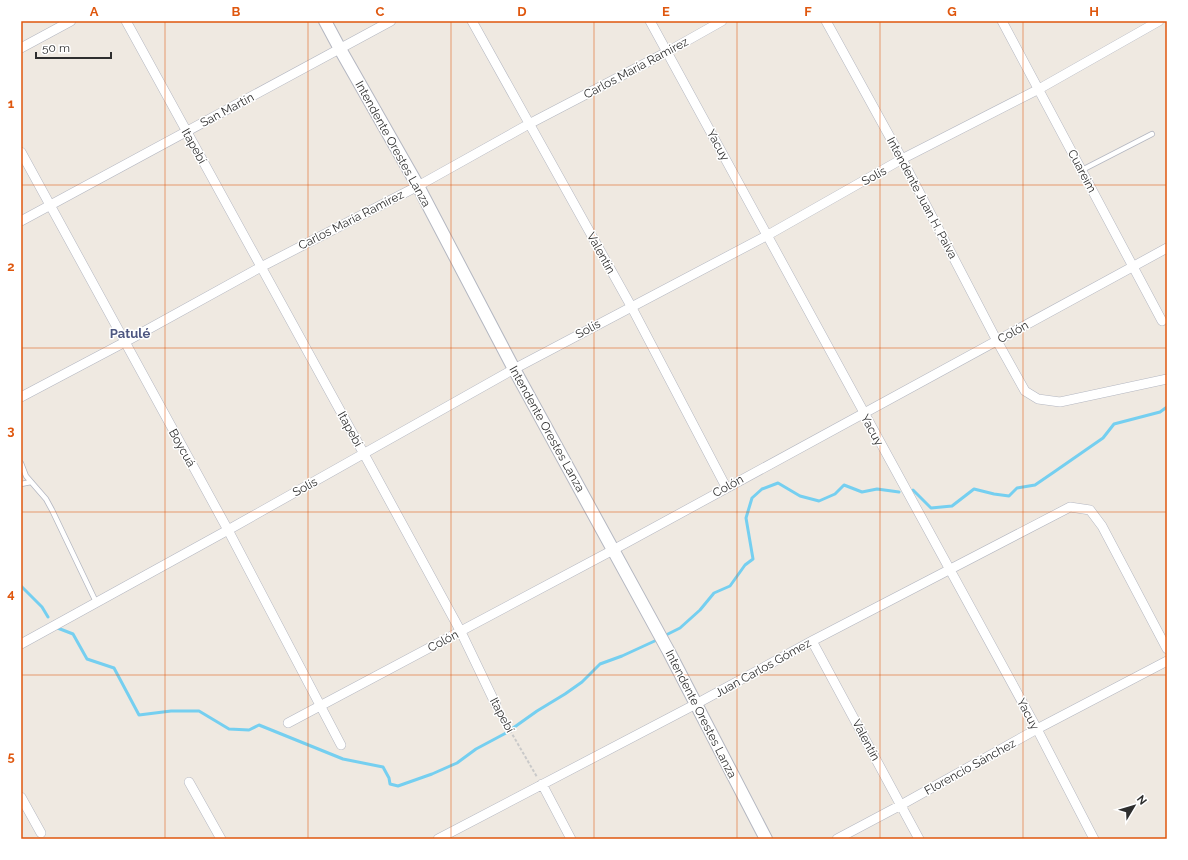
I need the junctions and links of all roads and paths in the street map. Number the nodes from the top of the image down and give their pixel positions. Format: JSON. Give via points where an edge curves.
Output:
{"nodes":[{"id":1,"x":71,"y":21,"type":"edge"},
{"id":2,"x":126,"y":21,"type":"edge"},
{"id":3,"x":326,"y":21,"type":"edge"},
{"id":4,"x":391,"y":21,"type":"edge"},
{"id":5,"x":472,"y":21,"type":"edge"},
{"id":6,"x":650,"y":21,"type":"edge"},
{"id":7,"x":722,"y":21,"type":"edge"},
{"id":8,"x":826,"y":21,"type":"edge"},
{"id":9,"x":1002,"y":21,"type":"edge"},
{"id":10,"x":1159,"y":21,"type":"edge"},
{"id":11,"x":21,"y":48,"type":"edge"},
{"id":12,"x":340,"y":49,"type":"junction"},
{"id":13,"x":667,"y":52,"type":"junction"},
{"id":14,"x":1039,"y":89,"type":"junction"},
{"id":15,"x":529,"y":124,"type":"junction"},
{"id":16,"x":186,"y":132,"type":"junction"},
{"id":17,"x":1152,"y":134,"type":"dead end"},
{"id":18,"x":21,"y":152,"type":"edge"},
{"id":19,"x":902,"y":160,"type":"junction"},
{"id":20,"x":1082,"y":170,"type":"junction"},
{"id":21,"x":418,"y":186,"type":"junction"},
{"id":22,"x":50,"y":205,"type":"junction"},
{"id":23,"x":21,"y":221,"type":"edge"},
{"id":24,"x":768,"y":235,"type":"junction"},
{"id":25,"x":1167,"y":248,"type":"edge"},
{"id":26,"x":1132,"y":266,"type":"junction"},
{"id":27,"x":261,"y":267,"type":"junction"},
{"id":28,"x":631,"y":306,"type":"junction"},
{"id":29,"x":1162,"y":321,"type":"dead end"},
{"id":30,"x":997,"y":340,"type":"junction"},
{"id":31,"x":125,"y":342,"type":"junction"},
{"id":32,"x":514,"y":369,"type":"junction"},
{"id":33,"x":1167,"y":379,"type":"edge"},
{"id":34,"x":21,"y":397,"type":"edge"},
{"id":35,"x":863,"y":413,"type":"junction"},
{"id":36,"x":364,"y":454,"type":"junction"},
{"id":37,"x":21,"y":463,"type":"edge"},
{"id":38,"x":31,"y":482,"type":"junction"},
{"id":39,"x":21,"y":484,"type":"edge"},
{"id":40,"x":726,"y":487,"type":"junction"},
{"id":41,"x":228,"y":530,"type":"junction"},
{"id":42,"x":613,"y":550,"type":"junction"},
{"id":43,"x":949,"y":569,"type":"junction"},
{"id":44,"x":96,"y":602,"type":"junction"},
{"id":45,"x":461,"y":632,"type":"junction"},
{"id":46,"x":812,"y":641,"type":"junction"},
{"id":47,"x":21,"y":644,"type":"edge"},
{"id":48,"x":1167,"y":649,"type":"edge"},
{"id":49,"x":1167,"y":661,"type":"edge"},
{"id":50,"x":696,"y":704,"type":"junction"},
{"id":51,"x":496,"y":705,"type":"joint"},
{"id":52,"x":321,"y":706,"type":"junction"},
{"id":53,"x":288,"y":723,"type":"dead end"},
{"id":54,"x":1037,"y":730,"type":"junction"},
{"id":55,"x":341,"y":745,"type":"dead end"},
{"id":56,"x":189,"y":782,"type":"dead end"},
{"id":57,"x":542,"y":784,"type":"junction"},
{"id":58,"x":21,"y":797,"type":"edge"},
{"id":59,"x":901,"y":805,"type":"junction"},
{"id":60,"x":41,"y":833,"type":"dead end"},
{"id":61,"x":221,"y":839,"type":"edge"},
{"id":62,"x":438,"y":839,"type":"edge"},
{"id":63,"x":571,"y":839,"type":"edge"},
{"id":64,"x":766,"y":839,"type":"edge"},
{"id":65,"x":837,"y":839,"type":"edge"},
{"id":66,"x":919,"y":839,"type":"edge"},
{"id":67,"x":1094,"y":839,"type":"edge"}],
"edges":[{"from":1,"to":11,"type":"street"},
{"from":2,"to":16,"type":"street","name":"Itapebí"},
{"from":3,"to":12,"type":"street","name":"Intendente Orestes Lanza"},
{"from":4,"to":12,"type":"street","name":"San Martín"},
{"from":5,"to":15,"type":"street","name":"Valentín"},
{"from":6,"to":13,"type":"street","name":"Yacuy"},
{"from":7,"to":13,"type":"street","name":"Carlos María Ramírez"},
{"from":8,"to":19,"type":"street","name":"Intendente Juan H. Paiva"},
{"from":9,"to":14,"type":"street","name":"Cuareim"},
{"from":10,"to":14,"type":"street","name":"Solís"},
{"from":12,"to":16,"type":"street","name":"San Martín"},
{"from":12,"to":21,"type":"street","name":"Intendente Orestes Lanza"},
{"from":13,"to":15,"type":"street","name":"Carlos María Ramírez"},
{"from":13,"to":24,"type":"street","name":"Yacuy"},
{"from":14,"to":19,"type":"street","name":"Solís"},
{"from":14,"to":20,"type":"street","name":"Cuareim"},
{"from":15,"to":21,"type":"street","name":"Carlos María Ramírez"},
{"from":15,"to":28,"type":"street","name":"Valentín"},
{"from":16,"to":22,"type":"street","name":"San Martín"},
{"from":16,"to":27,"type":"street","name":"Itapebí"},
{"from":17,"to":20,"type":"lane"},
{"from":18,"to":22,"type":"street","name":"Boycuá"},
{"from":19,"to":24,"type":"street","name":"Solís"},
{"from":19,"to":30,"type":"street","name":"Intendente Juan H. Paiva"},
{"from":20,"to":26,"type":"street","name":"Cuareim"},
{"from":21,"to":27,"type":"street","name":"Carlos María Ramírez"},
{"from":21,"to":32,"type":"street","name":"Intendente Orestes Lanza"},
{"from":22,"to":23,"type":"street","name":"San Martín"},
{"from":22,"to":31,"type":"street","name":"Boycuá"},
{"from":24,"to":28,"type":"street","name":"Solís"},
{"from":24,"to":35,"type":"street","name":"Yacuy"},
{"from":25,"to":26,"type":"street","name":"Colón"},
{"from":26,"to":29,"type":"street","name":"Cuareim"},
{"from":26,"to":30,"type":"street","name":"Colón"},
{"from":27,"to":31,"type":"street","name":"Carlos María Ramírez"},
{"from":27,"to":36,"type":"street","name":"Itapebí"},
{"from":28,"to":32,"type":"street","name":"Solís"},
{"from":28,"to":40,"type":"street","name":"Valentín"},
{"from":30,"to":33,"type":"street","name":"Intendente Juan H. Paiva","via":[[1025,391],[1038,399],[1060,402]]},
{"from":30,"to":35,"type":"street","name":"Colón"},
{"from":31,"to":34,"type":"street","name":"Carlos María Ramírez"},
{"from":31,"to":41,"type":"street","name":"Boycuá"},
{"from":32,"to":36,"type":"street","name":"Solís"},
{"from":32,"to":42,"type":"street","name":"Intendente Orestes Lanza"},
{"from":35,"to":40,"type":"street","name":"Colón"},
{"from":35,"to":43,"type":"street","name":"Yacuy"},
{"from":36,"to":41,"type":"street","name":"Solís"},
{"from":36,"to":45,"type":"street","name":"Itapebí"},
{"from":37,"to":38,"type":"lane"},
{"from":38,"to":39,"type":"lane"},
{"from":38,"to":44,"type":"lane","via":[[52,510]]},
{"from":40,"to":42,"type":"street","name":"Colón"},
{"from":41,"to":44,"type":"street","name":"Solís"},
{"from":41,"to":52,"type":"street","name":"Boycuá"},
{"from":42,"to":45,"type":"street","name":"Colón"},
{"from":42,"to":50,"type":"street","name":"Intendente Orestes Lanza"},
{"from":43,"to":46,"type":"street","name":"Juan Carlos Gómez"},
{"from":43,"to":48,"type":"street","name":"Juan Carlos Gómez","via":[[1070,507],[1090,510],[1102,526]]},
{"from":43,"to":54,"type":"street","name":"Yacuy"},
{"from":44,"to":47,"type":"street","name":"Solís"},
{"from":45,"to":51,"type":"street","name":"Itapebí"},
{"from":45,"to":52,"type":"street","name":"Colón"},
{"from":46,"to":50,"type":"street","name":"Juan Carlos Gómez"},
{"from":46,"to":59,"type":"street","name":"Valentín"},
{"from":49,"to":54,"type":"street","name":"Florencio Sánchez"},
{"from":50,"to":57,"type":"street","name":"Juan Carlos Gómez"},
{"from":50,"to":64,"type":"street","name":"Intendente Orestes Lanza"},
{"from":51,"to":57,"type":"path","name":"Itapebí"},
{"from":52,"to":53,"type":"street","name":"Colón"},
{"from":52,"to":55,"type":"street","name":"Boycuá"},
{"from":54,"to":59,"type":"street","name":"Florencio Sánchez"},
{"from":54,"to":67,"type":"street","name":"Yacuy"},
{"from":56,"to":61,"type":"street"},
{"from":57,"to":62,"type":"street","name":"Juan Carlos Gómez"},
{"from":57,"to":63,"type":"street"},
{"from":58,"to":60,"type":"street"},
{"from":59,"to":65,"type":"street","name":"Florencio Sánchez"},
{"from":59,"to":66,"type":"street","name":"Valentín"}]}
